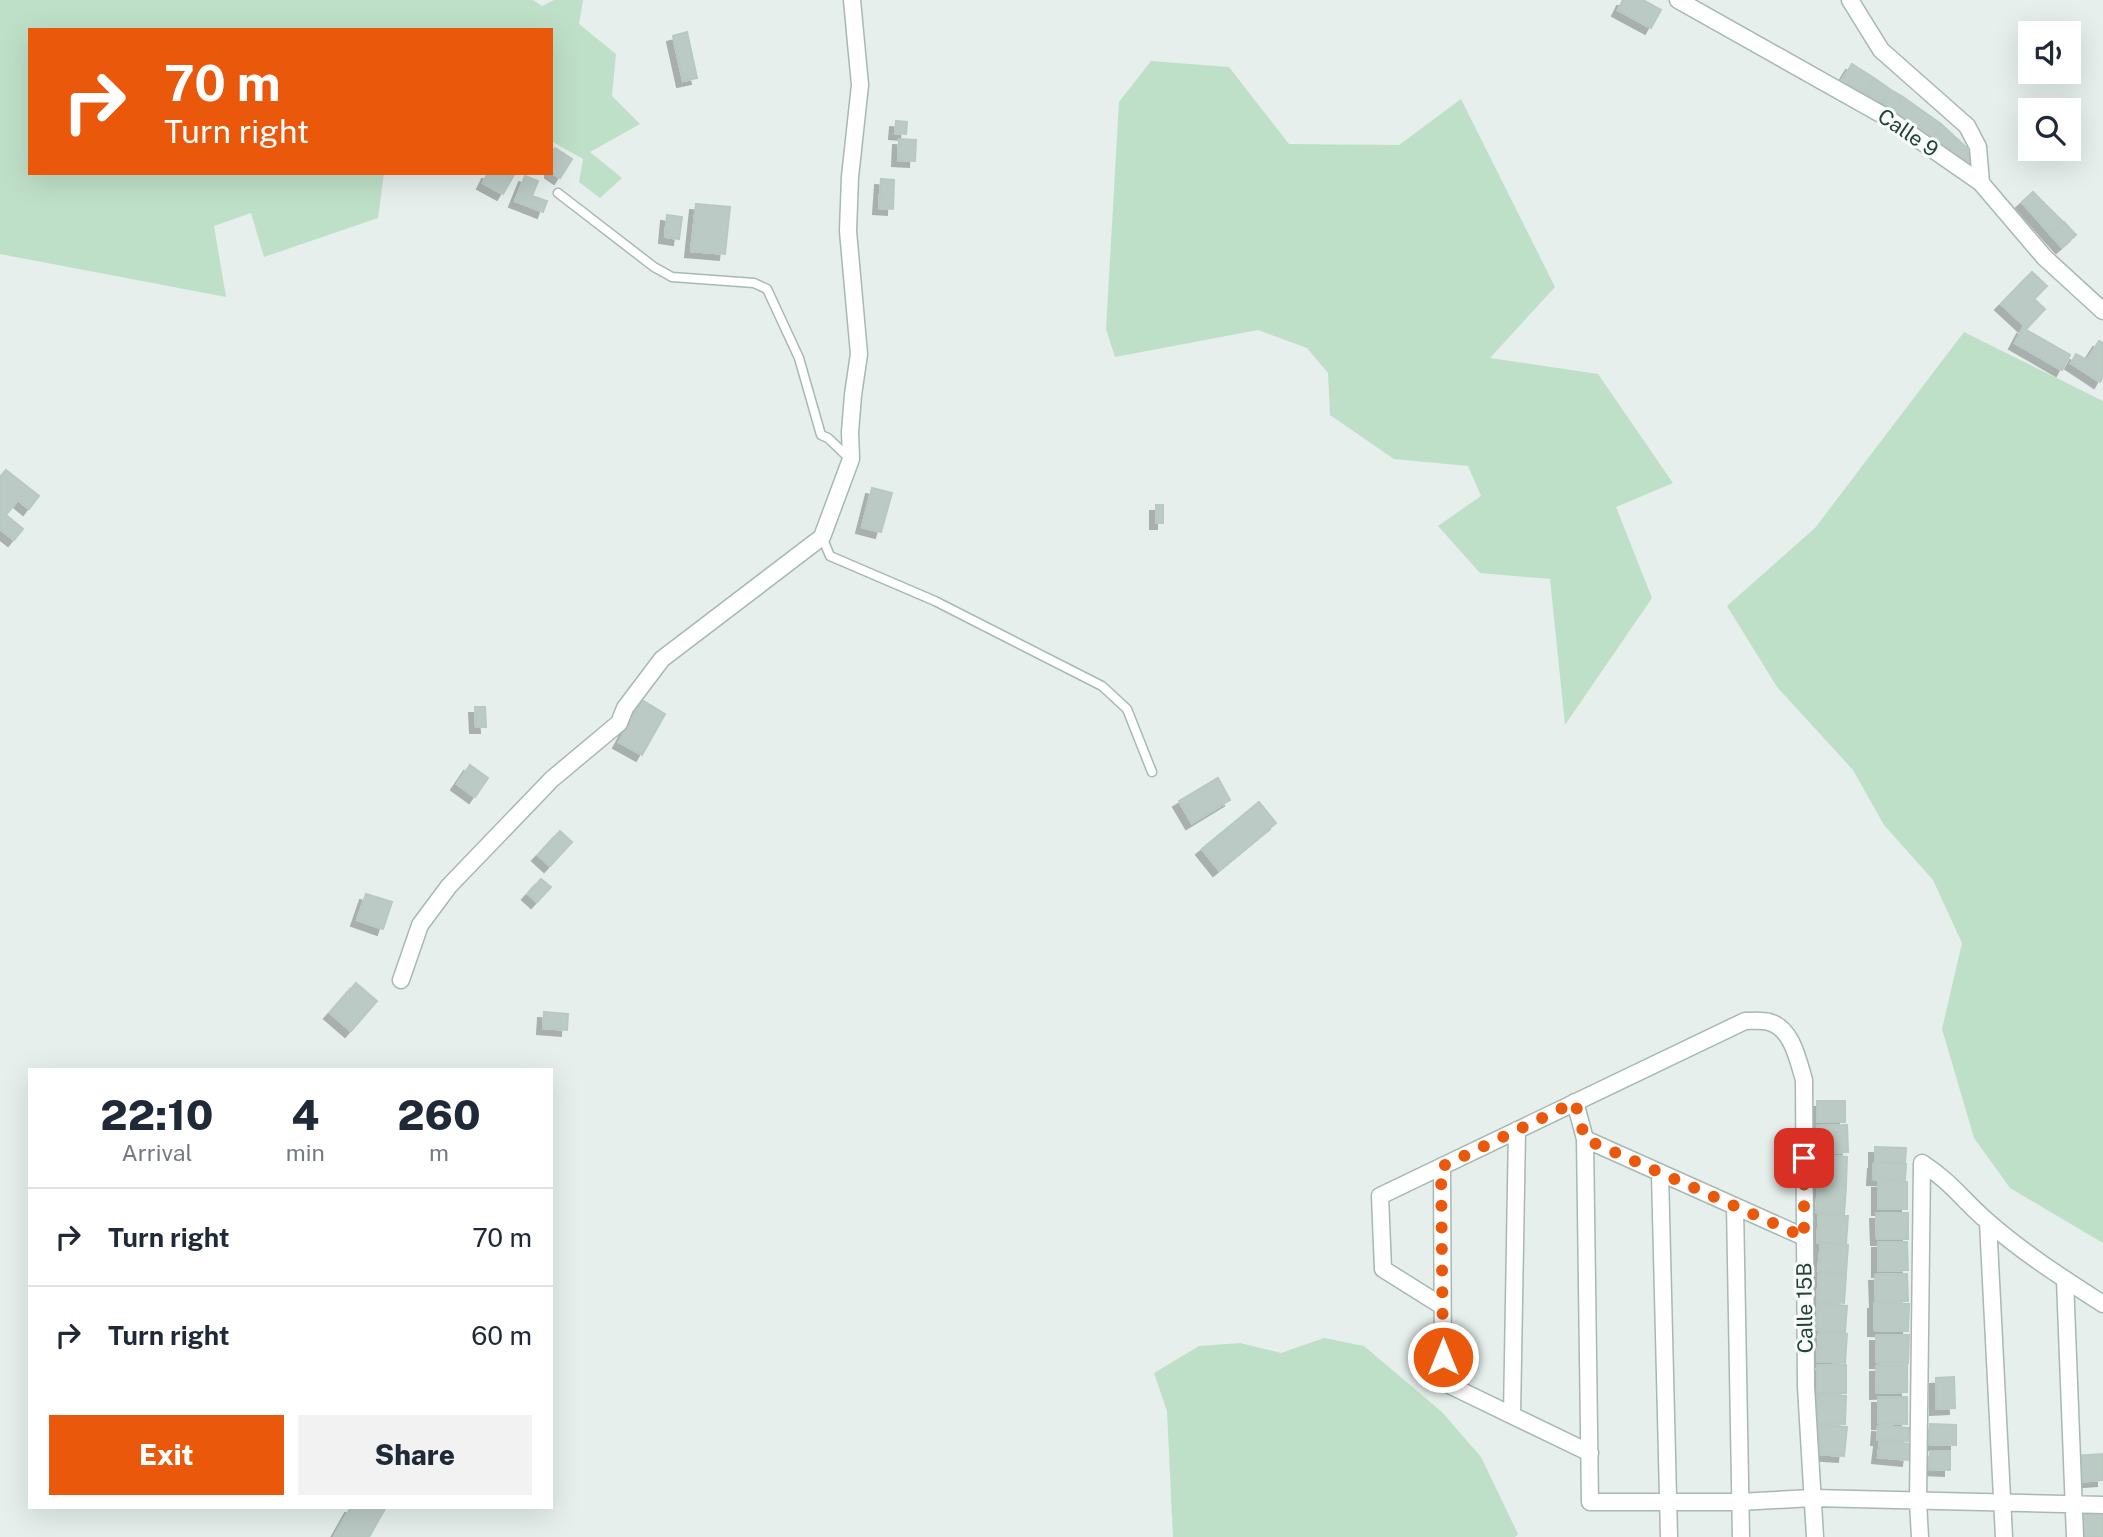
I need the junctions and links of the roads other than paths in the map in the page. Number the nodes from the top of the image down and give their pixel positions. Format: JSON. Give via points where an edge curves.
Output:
{"nodes":[{"id":1,"x":852,"y":0,"type":"edge"},
{"id":2,"x":1678,"y":0,"type":"edge"},
{"id":3,"x":1850,"y":0,"type":"edge"},
{"id":4,"x":1981,"y":183,"type":"junction"},
{"id":5,"x":558,"y":193,"type":"dead end"},
{"id":6,"x":2103,"y":311,"type":"edge"},
{"id":7,"x":851,"y":459,"type":"junction"},
{"id":8,"x":822,"y":537,"type":"junction"},
{"id":9,"x":1152,"y":772,"type":"dead end"},
{"id":10,"x":401,"y":980,"type":"dead end"},
{"id":11,"x":1575,"y":1102,"type":"junction"},
{"id":12,"x":1517,"y":1130,"type":"junction"},
{"id":13,"x":1585,"y":1139,"type":"junction"},
{"id":14,"x":1441,"y":1167,"type":"junction"},
{"id":15,"x":1660,"y":1173,"type":"junction"},
{"id":16,"x":1735,"y":1206,"type":"junction"},
{"id":17,"x":1988,"y":1222,"type":"junction"},
{"id":18,"x":1804,"y":1237,"type":"junction"},
{"id":19,"x":2065,"y":1280,"type":"junction"},
{"id":20,"x":2103,"y":1304,"type":"edge"},
{"id":21,"x":1442,"y":1306,"type":"junction"},
{"id":22,"x":1512,"y":1415,"type":"junction"},
{"id":23,"x":1590,"y":1453,"type":"junction"},
{"id":24,"x":1812,"y":1498,"type":"junction"},
{"id":25,"x":1739,"y":1502,"type":"junction"},
{"id":26,"x":1918,"y":1502,"type":"junction"},
{"id":27,"x":1668,"y":1503,"type":"junction"},
{"id":28,"x":2003,"y":1503,"type":"junction"},
{"id":29,"x":2103,"y":1505,"type":"edge"},
{"id":30,"x":2074,"y":1506,"type":"junction"},
{"id":31,"x":1669,"y":1537,"type":"edge"},
{"id":32,"x":1741,"y":1537,"type":"edge"},
{"id":33,"x":1815,"y":1537,"type":"edge"},
{"id":34,"x":1920,"y":1537,"type":"edge"},
{"id":35,"x":2004,"y":1537,"type":"edge"},
{"id":36,"x":2075,"y":1537,"type":"edge"}],
"edges":[{"from":1,"to":7,"type":"street","via":[[860,85],[848,231],[859,354],[850,419]]},
{"from":2,"to":4,"type":"street","name":"Calle 9","via":[[1886,117]]},
{"from":3,"to":4,"type":"street","via":[[1881,50],[1967,126],[1978,147]]},
{"from":4,"to":6,"type":"street","name":"Calle 9","via":[[2044,257]]},
{"from":5,"to":7,"type":"lane","via":[[672,277],[754,283],[767,289],[799,358],[821,435]]},
{"from":7,"to":8,"type":"street"},
{"from":8,"to":9,"type":"lane","via":[[830,556],[935,601],[1102,686],[1127,709]]},
{"from":8,"to":10,"type":"street","via":[[662,659],[619,723],[552,779],[449,886],[420,925]]},
{"from":11,"to":12,"type":"street","name":"Calle 15B"},
{"from":11,"to":13,"type":"street"},
{"from":11,"to":18,"type":"street","name":"Calle 15B","via":[[1745,1021],[1770,1022],[1794,1046],[1804,1080]]},
{"from":12,"to":14,"type":"street","name":"Calle 15B"},
{"from":12,"to":22,"type":"street"},
{"from":13,"to":15,"type":"street"},
{"from":13,"to":23,"type":"street"},
{"from":14,"to":21,"type":"street"},
{"from":14,"to":21,"type":"street","name":"Calle 15B","via":[[1380,1196],[1383,1269]]},
{"from":15,"to":16,"type":"street"},
{"from":15,"to":27,"type":"street"},
{"from":16,"to":18,"type":"street"},
{"from":16,"to":25,"type":"street"},
{"from":17,"to":19,"type":"street"},
{"from":17,"to":26,"type":"street","via":[[1944,1177],[1922,1163]]},
{"from":17,"to":28,"type":"street"},
{"from":18,"to":24,"type":"street","name":"Calle 15B"},
{"from":19,"to":20,"type":"street"},
{"from":19,"to":30,"type":"street"},
{"from":21,"to":22,"type":"street","via":[[1443,1382]]},
{"from":22,"to":23,"type":"street"},
{"from":23,"to":27,"type":"street","via":[[1590,1502]]},
{"from":24,"to":25,"type":"street"},
{"from":24,"to":26,"type":"street"},
{"from":24,"to":33,"type":"street","name":"Calle 15B"},
{"from":25,"to":27,"type":"street"},
{"from":25,"to":32,"type":"street"},
{"from":26,"to":28,"type":"street"},
{"from":26,"to":34,"type":"street"},
{"from":27,"to":31,"type":"street"},
{"from":28,"to":30,"type":"street"},
{"from":28,"to":35,"type":"street"},
{"from":29,"to":30,"type":"street"},
{"from":30,"to":36,"type":"street"}]}
